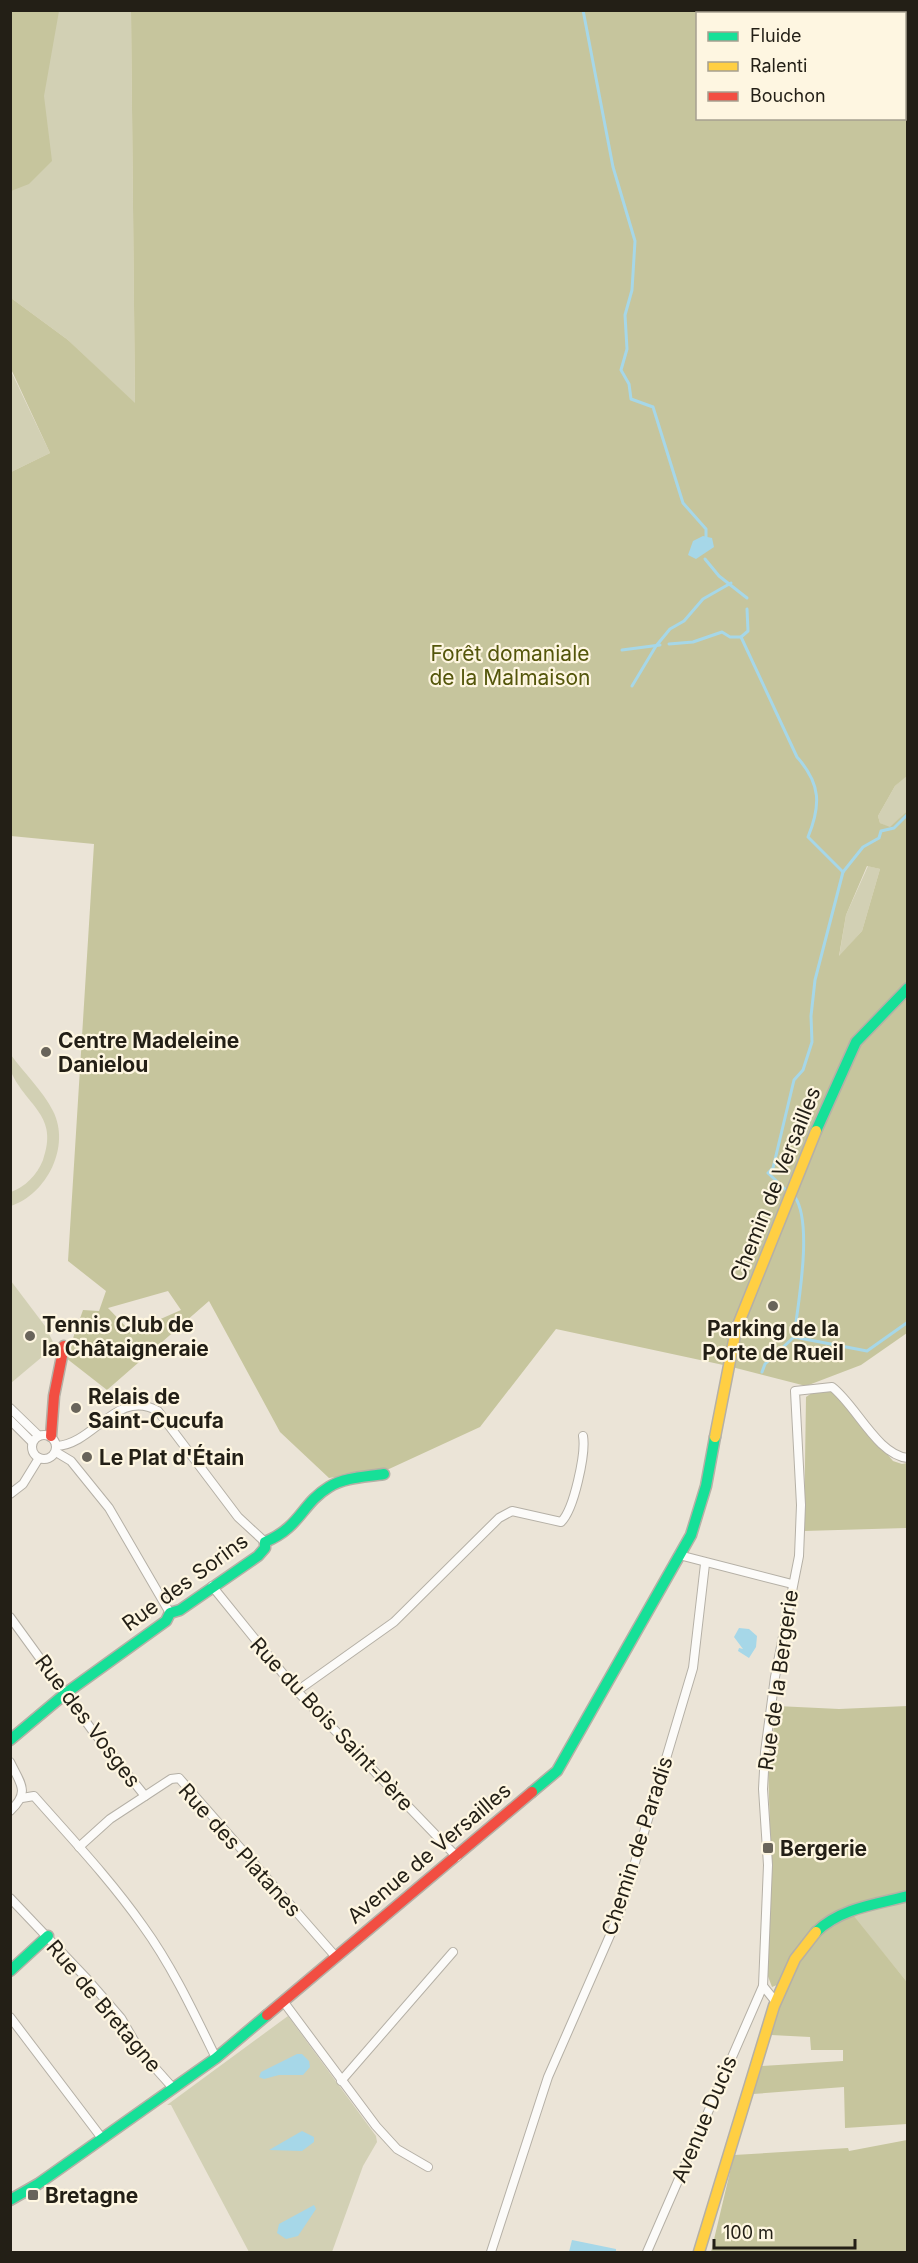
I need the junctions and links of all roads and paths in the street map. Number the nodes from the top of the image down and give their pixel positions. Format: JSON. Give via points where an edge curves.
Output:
{"nodes":[{"id":1,"x":908,"y":988,"type":"edge"},
{"id":2,"x":64,"y":1346,"type":"dead end"},
{"id":3,"x":10,"y":1408,"type":"edge"},
{"id":4,"x":719,"y":1415,"type":"joint"},
{"id":5,"x":10,"y":1420,"type":"edge"},
{"id":6,"x":51,"y":1436,"type":"junction"},
{"id":7,"x":583,"y":1436,"type":"dead end"},
{"id":8,"x":35,"y":1439,"type":"junction"},
{"id":9,"x":56,"y":1449,"type":"junction"},
{"id":10,"x":39,"y":1458,"type":"junction"},
{"id":11,"x":908,"y":1458,"type":"edge"},
{"id":12,"x":384,"y":1474,"type":"dead end"},
{"id":13,"x":10,"y":1494,"type":"edge"},
{"id":14,"x":265,"y":1542,"type":"junction"},
{"id":15,"x":679,"y":1555,"type":"junction"},
{"id":16,"x":705,"y":1564,"type":"junction"},
{"id":17,"x":792,"y":1584,"type":"junction"},
{"id":18,"x":212,"y":1586,"type":"junction"},
{"id":19,"x":170,"y":1613,"type":"junction"},
{"id":20,"x":10,"y":1617,"type":"edge"},
{"id":21,"x":297,"y":1690,"type":"junction"},
{"id":22,"x":66,"y":1693,"type":"junction"},
{"id":23,"x":10,"y":1740,"type":"edge"},
{"id":24,"x":10,"y":1762,"type":"edge"},
{"id":25,"x":145,"y":1796,"type":"junction"},
{"id":26,"x":22,"y":1798,"type":"junction"},
{"id":27,"x":10,"y":1811,"type":"edge"},
{"id":28,"x":79,"y":1847,"type":"junction"},
{"id":29,"x":457,"y":1857,"type":"junction"},
{"id":30,"x":908,"y":1896,"type":"edge"},
{"id":31,"x":10,"y":1898,"type":"edge"},
{"id":32,"x":48,"y":1936,"type":"junction"},
{"id":33,"x":453,"y":1952,"type":"dead end"},
{"id":34,"x":336,"y":1957,"type":"junction"},
{"id":35,"x":10,"y":1971,"type":"edge"},
{"id":36,"x":763,"y":1986,"type":"junction"},
{"id":37,"x":283,"y":2001,"type":"junction"},
{"id":38,"x":776,"y":2002,"type":"junction"},
{"id":39,"x":10,"y":2017,"type":"edge"},
{"id":40,"x":216,"y":2058,"type":"junction"},
{"id":41,"x":341,"y":2081,"type":"junction"},
{"id":42,"x":173,"y":2088,"type":"junction"},
{"id":43,"x":101,"y":2137,"type":"junction"},
{"id":44,"x":428,"y":2167,"type":"dead end"},
{"id":45,"x":10,"y":2200,"type":"edge"},
{"id":46,"x":491,"y":2253,"type":"edge"},
{"id":47,"x":647,"y":2253,"type":"edge"},
{"id":48,"x":699,"y":2253,"type":"edge"}],
"edges":[{"from":1,"to":4,"type":"street","name":"Chemin de Versailles","via":[[856,1042],[828,1101],[736,1330]]},
{"from":2,"to":6,"type":"street"},
{"from":3,"to":8,"type":"street"},
{"from":4,"to":15,"type":"street","name":"Avenue de Versailles","via":[[706,1486],[691,1535]]},
{"from":5,"to":8,"type":"street"},
{"from":6,"to":8,"type":"street"},
{"from":6,"to":9,"type":"street"},
{"from":7,"to":21,"type":"street","via":[[585,1447],[567,1517],[561,1522],[512,1511],[499,1518],[394,1622]]},
{"from":8,"to":10,"type":"street","via":[[34,1454]]},
{"from":9,"to":10,"type":"street","via":[[51,1457]]},
{"from":9,"to":14,"type":"street","via":[[68,1446],[118,1410],[134,1404],[150,1406],[158,1411],[238,1517]]},
{"from":9,"to":19,"type":"street","via":[[71,1461],[108,1508]]},
{"from":10,"to":13,"type":"street","via":[[23,1484]]},
{"from":11,"to":17,"type":"street","name":"Rue de la Bergerie","via":[[885,1447],[832,1387],[795,1391],[801,1505],[799,1556]]},
{"from":12,"to":14,"type":"street","name":"Rue des Sorins","via":[[327,1488],[285,1536]]},
{"from":14,"to":18,"type":"street","name":"Rue des Sorins","via":[[258,1556]]},
{"from":15,"to":16,"type":"street"},
{"from":15,"to":29,"type":"street","name":"Avenue de Versailles","via":[[556,1771]]},
{"from":16,"to":17,"type":"street"},
{"from":16,"to":46,"type":"street","name":"Chemin de Paradis","via":[[693,1668],[631,1876],[618,1917],[548,2077]]},
{"from":17,"to":36,"type":"street","name":"Rue de la Bergerie","via":[[765,1752],[768,1865]]},
{"from":18,"to":19,"type":"street","name":"Rue des Sorins"},
{"from":18,"to":21,"type":"street","name":"Rue du Bois Saint-Père"},
{"from":19,"to":22,"type":"street","name":"Rue des Sorins","via":[[166,1621]]},
{"from":20,"to":22,"type":"street","name":"Rue des Vosges"},
{"from":21,"to":29,"type":"street","name":"Rue du Bois Saint-Père"},
{"from":22,"to":23,"type":"street","name":"Rue des Sorins"},
{"from":22,"to":25,"type":"street","name":"Rue des Vosges"},
{"from":24,"to":26,"type":"street","via":[[23,1790]]},
{"from":25,"to":28,"type":"street","name":"Rue des Platanes","via":[[110,1819]]},
{"from":25,"to":34,"type":"street","name":"Rue des Platanes","via":[[179,1778]]},
{"from":26,"to":27,"type":"street"},
{"from":26,"to":28,"type":"street","via":[[34,1796]]},
{"from":28,"to":40,"type":"street","via":[[144,1927]]},
{"from":29,"to":34,"type":"street","name":"Avenue de Versailles"},
{"from":30,"to":38,"type":"street","via":[[843,1914],[821,1926],[804,1943]]},
{"from":31,"to":32,"type":"street","name":"Rue de Bretagne"},
{"from":32,"to":35,"type":"street"},
{"from":32,"to":42,"type":"street","name":"Rue de Bretagne","via":[[121,2018],[140,2051]]},
{"from":33,"to":41,"type":"street"},
{"from":34,"to":37,"type":"street","name":"Avenue de Versailles"},
{"from":36,"to":38,"type":"street"},
{"from":36,"to":47,"type":"street","name":"Avenue Ducis"},
{"from":37,"to":40,"type":"street","name":"Avenue de Versailles"},
{"from":37,"to":41,"type":"street"},
{"from":38,"to":48,"type":"street"},
{"from":39,"to":43,"type":"street"},
{"from":40,"to":42,"type":"street","name":"Avenue de Versailles"},
{"from":41,"to":44,"type":"street","via":[[397,2149]]},
{"from":42,"to":43,"type":"street","name":"Avenue de Versailles"},
{"from":43,"to":45,"type":"street","name":"Avenue de Versailles"}]}
